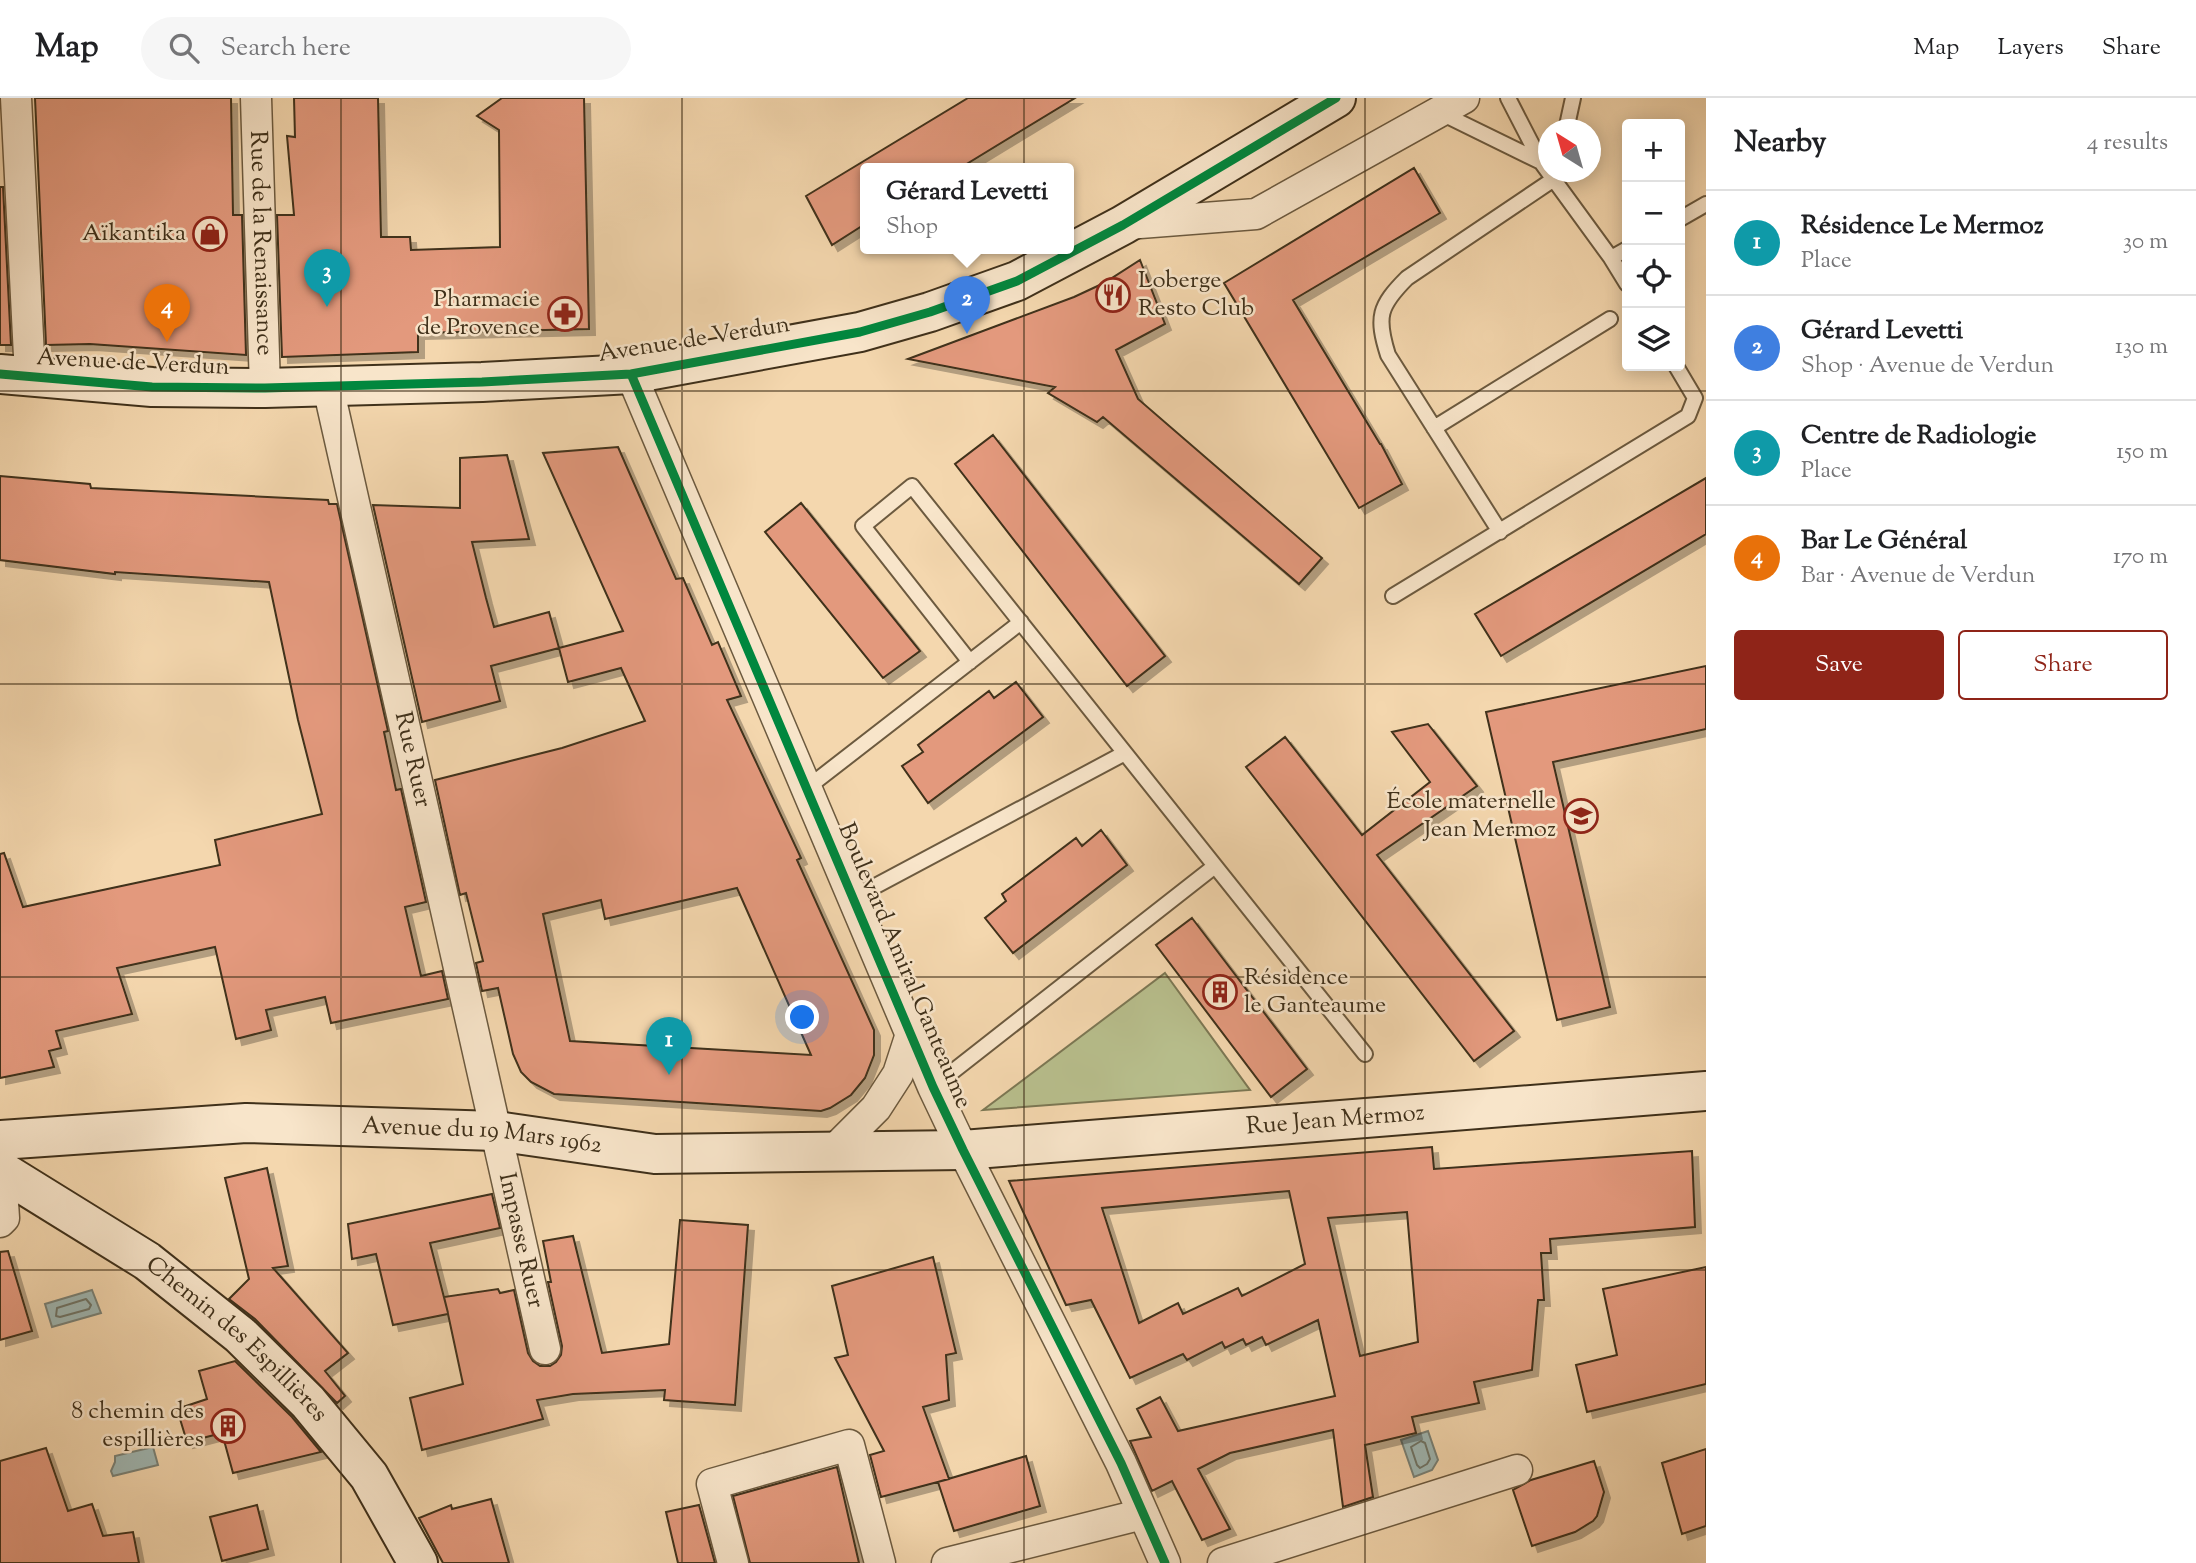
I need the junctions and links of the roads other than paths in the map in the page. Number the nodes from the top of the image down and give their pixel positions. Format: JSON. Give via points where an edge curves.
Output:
{"nodes":[{"id":1,"x":16,"y":98,"type":"edge"},
{"id":2,"x":256,"y":98,"type":"edge"},
{"id":3,"x":1336,"y":98,"type":"edge"},
{"id":4,"x":1508,"y":98,"type":"edge"},
{"id":5,"x":1573,"y":98,"type":"edge"},
{"id":6,"x":1451,"y":105,"type":"edge"},
{"id":7,"x":1298,"y":112,"type":"edge"},
{"id":8,"x":1568,"y":119,"type":"edge"},
{"id":9,"x":1538,"y":156,"type":"edge"},
{"id":10,"x":1538,"y":160,"type":"edge"},
{"id":11,"x":1545,"y":182,"type":"edge"},
{"id":12,"x":1560,"y":182,"type":"edge"},
{"id":13,"x":1706,"y":204,"type":"edge"},
{"id":14,"x":1685,"y":216,"type":"edge"},
{"id":15,"x":1123,"y":225,"type":"junction"},
{"id":16,"x":1074,"y":251,"type":"edge"},
{"id":17,"x":1622,"y":251,"type":"edge"},
{"id":18,"x":1068,"y":254,"type":"edge"},
{"id":19,"x":1611,"y":258,"type":"junction"},
{"id":20,"x":1622,"y":277,"type":"edge"},
{"id":21,"x":1610,"y":319,"type":"dead end"},
{"id":22,"x":1679,"y":371,"type":"edge"},
{"id":23,"x":631,"y":374,"type":"junction"},
{"id":24,"x":15,"y":375,"type":"edge"},
{"id":25,"x":328,"y":387,"type":"junction"},
{"id":26,"x":265,"y":388,"type":"junction"},
{"id":27,"x":1434,"y":428,"type":"junction"},
{"id":28,"x":1500,"y":532,"type":"junction"},
{"id":29,"x":1393,"y":596,"type":"dead end"},
{"id":30,"x":1021,"y":622,"type":"junction"},
{"id":31,"x":970,"y":662,"type":"junction"},
{"id":32,"x":1125,"y":753,"type":"junction"},
{"id":33,"x":807,"y":788,"type":"junction"},
{"id":34,"x":1215,"y":866,"type":"junction"},
{"id":35,"x":853,"y":898,"type":"junction"},
{"id":36,"x":911,"y":1034,"type":"junction"},
{"id":37,"x":1365,"y":1054,"type":"dead end"},
{"id":38,"x":933,"y":1087,"type":"junction"},
{"id":39,"x":1706,"y":1091,"type":"edge"},
{"id":40,"x":496,"y":1131,"type":"junction"},
{"id":41,"x":963,"y":1150,"type":"junction"},
{"id":42,"x":832,"y":1152,"type":"junction"},
{"id":43,"x":0,"y":1161,"type":"edge"},
{"id":44,"x":0,"y":1222,"type":"edge"},
{"id":45,"x":545,"y":1349,"type":"dead end"},
{"id":46,"x":1517,"y":1470,"type":"dead end"},
{"id":47,"x":1143,"y":1514,"type":"junction"},
{"id":48,"x":418,"y":1563,"type":"edge"},
{"id":49,"x":733,"y":1563,"type":"edge"},
{"id":50,"x":880,"y":1563,"type":"edge"},
{"id":51,"x":947,"y":1563,"type":"edge"},
{"id":52,"x":1164,"y":1563,"type":"edge"},
{"id":53,"x":1223,"y":1563,"type":"edge"}],
"edges":[{"from":1,"to":24,"type":"street"},
{"from":2,"to":26,"type":"street","name":"Rue de la Renaissance"},
{"from":3,"to":7,"type":"main road","name":"Avenue de Verdun"},
{"from":4,"to":9,"type":"lane"},
{"from":5,"to":8,"type":"lane"},
{"from":6,"to":10,"type":"lane"},
{"from":6,"to":15,"type":"street","via":[[1256,214]]},
{"from":7,"to":15,"type":"main road","name":"Avenue de Verdun"},
{"from":11,"to":27,"type":"lane","via":[[1407,278],[1381,310],[1381,334],[1388,355]]},
{"from":12,"to":19,"type":"lane"},
{"from":13,"to":14,"type":"lane"},
{"from":15,"to":16,"type":"main road","name":"Avenue de Verdun"},
{"from":17,"to":19,"type":"lane"},
{"from":18,"to":23,"type":"main road","name":"Avenue de Verdun","via":[[1017,281],[860,332]]},
{"from":19,"to":20,"type":"lane"},
{"from":21,"to":27,"type":"lane"},
{"from":22,"to":28,"type":"lane","via":[[1695,398],[1688,416]]},
{"from":23,"to":25,"type":"main road","name":"Avenue de Verdun"},
{"from":23,"to":33,"type":"street","name":"Boulevard Amiral Ganteaume"},
{"from":24,"to":26,"type":"main road","name":"Avenue de Verdun","via":[[152,387]]},
{"from":25,"to":26,"type":"main road","name":"Avenue de Verdun"},
{"from":25,"to":40,"type":"street","name":"Rue Ruer"},
{"from":27,"to":28,"type":"lane"},
{"from":28,"to":29,"type":"lane"},
{"from":30,"to":31,"type":"lane"},
{"from":30,"to":31,"type":"lane","via":[[912,486],[863,526]]},
{"from":30,"to":32,"type":"lane"},
{"from":31,"to":33,"type":"lane"},
{"from":32,"to":34,"type":"lane"},
{"from":32,"to":35,"type":"lane"},
{"from":33,"to":35,"type":"street","name":"Boulevard Amiral Ganteaume"},
{"from":34,"to":37,"type":"lane"},
{"from":34,"to":38,"type":"lane"},
{"from":35,"to":36,"type":"street","name":"Boulevard Amiral Ganteaume"},
{"from":36,"to":38,"type":"street","name":"Boulevard Amiral Ganteaume"},
{"from":36,"to":42,"type":"street","via":[[898,1074],[876,1108]]},
{"from":38,"to":41,"type":"street","name":"Boulevard Amiral Ganteaume"},
{"from":39,"to":41,"type":"main road","name":"Rue Jean Mermoz"},
{"from":40,"to":42,"type":"main road","name":"Avenue du 19 Mars 1962","via":[[655,1154]]},
{"from":40,"to":43,"type":"main road","name":"Avenue du 19 Mars 1962","via":[[246,1123]]},
{"from":40,"to":45,"type":"street","name":"Impasse Ruer"},
{"from":41,"to":42,"type":"main road","name":"Avenue du 19 Mars 1962"},
{"from":41,"to":47,"type":"street","name":"Boulevard Amiral Ganteaume"},
{"from":43,"to":44,"type":"street","via":[[4,1218]]},
{"from":43,"to":48,"type":"main road","name":"Chemin des Espillières","via":[[20,1181],[147,1261],[240,1335],[308,1402],[369,1476]]},
{"from":46,"to":53,"type":"street"},
{"from":47,"to":51,"type":"street"},
{"from":47,"to":52,"type":"street","name":"Boulevard Amiral Ganteaume"},
{"from":49,"to":50,"type":"street","via":[[712,1484],[849,1445]]}]}
